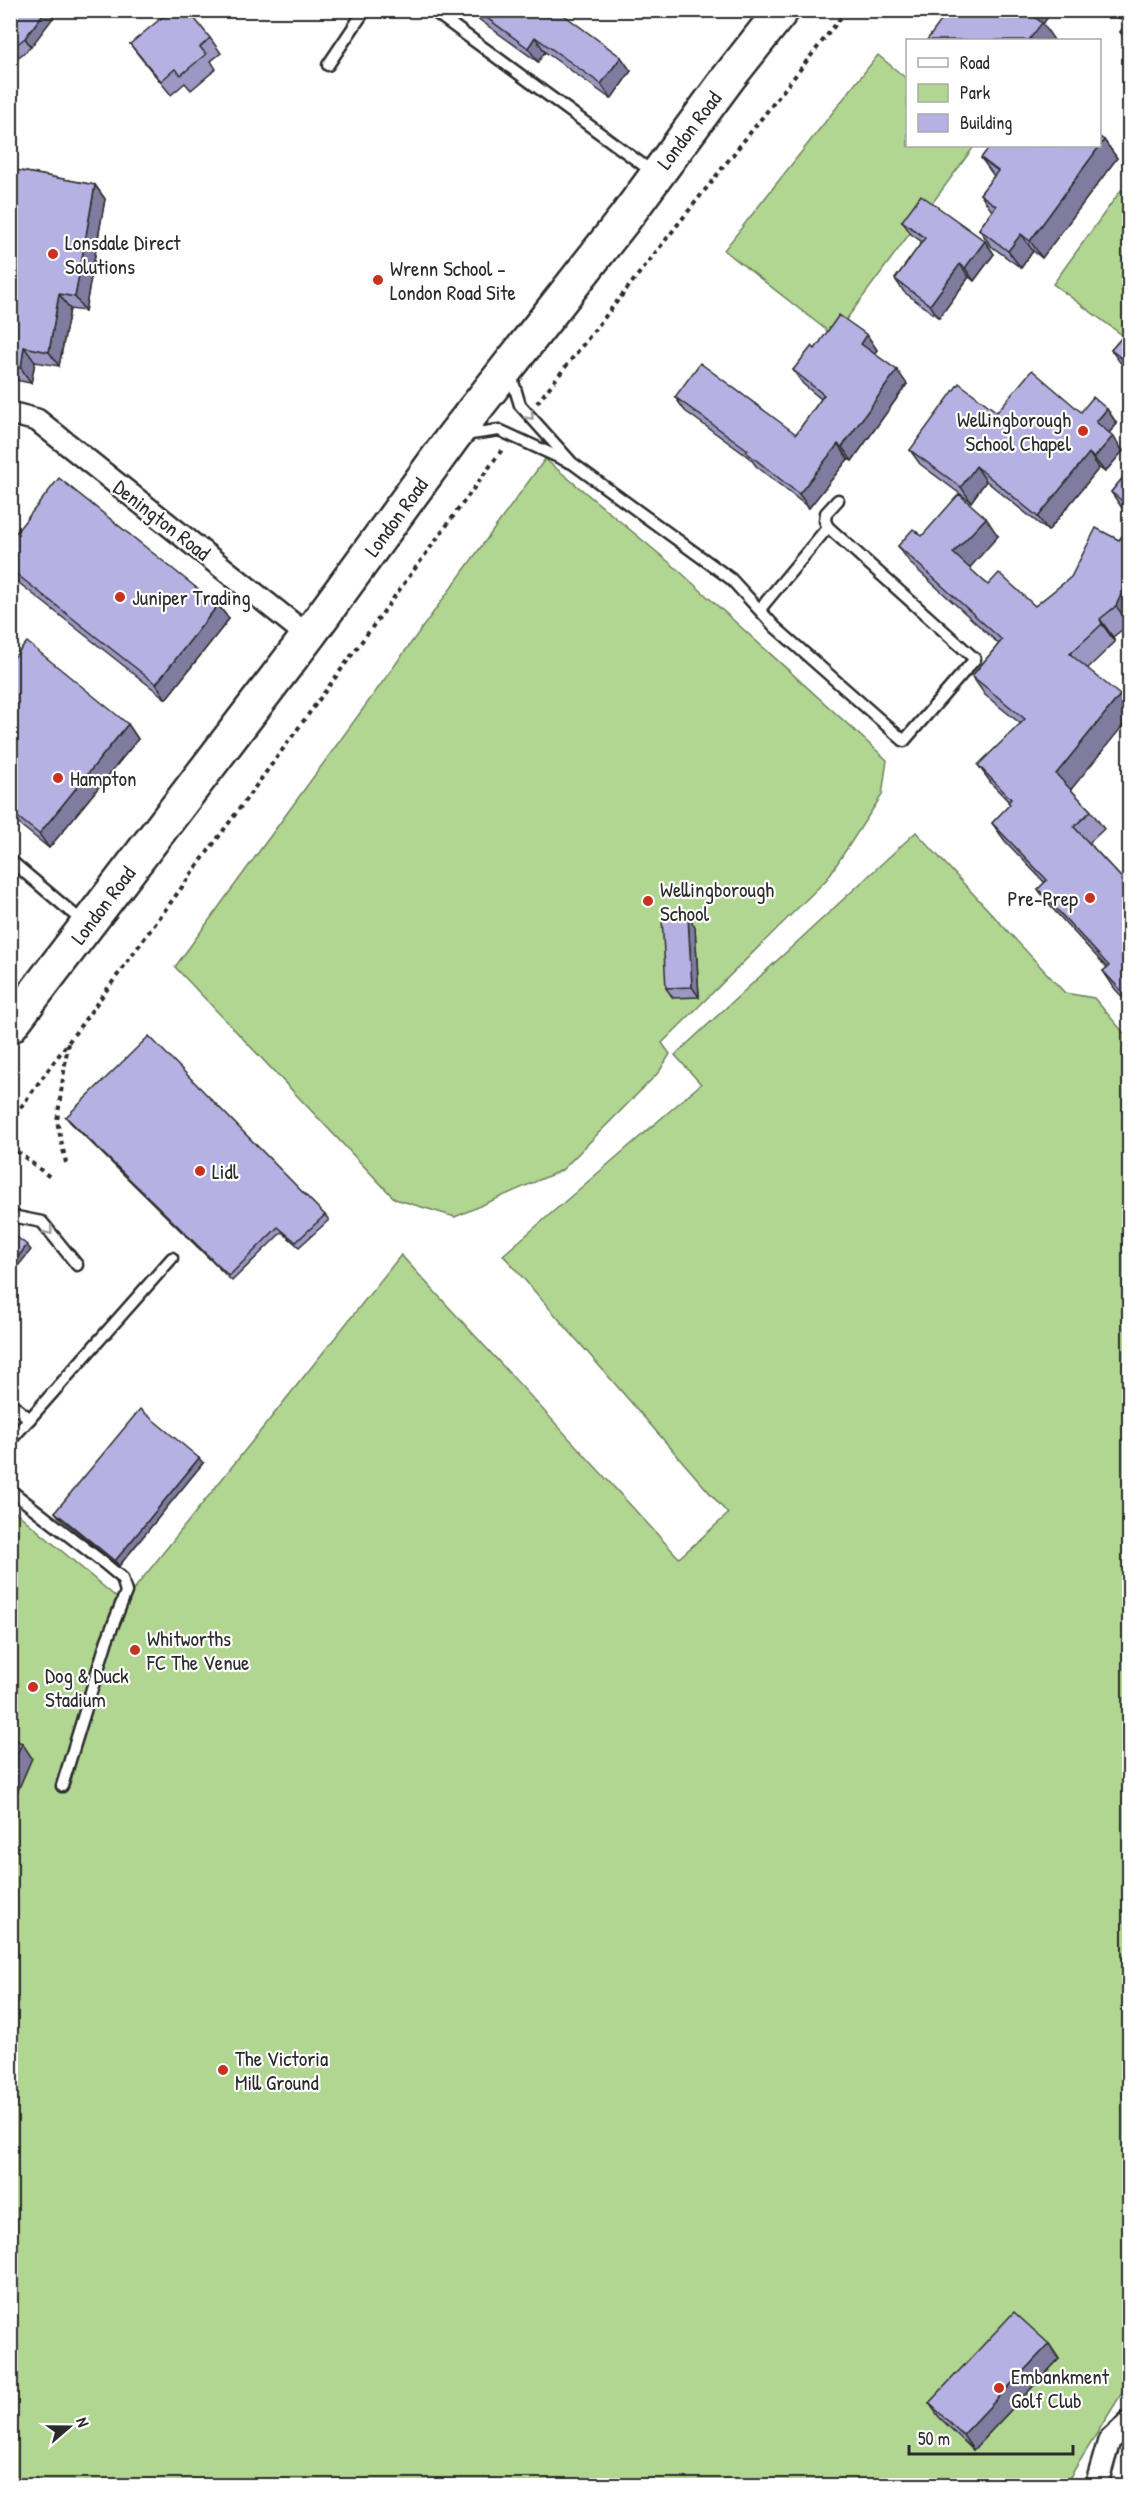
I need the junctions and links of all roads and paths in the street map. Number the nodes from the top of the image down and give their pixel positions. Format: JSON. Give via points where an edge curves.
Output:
{"nodes":[{"id":1,"x":365,"y":10,"type":"edge"},
{"id":2,"x":432,"y":10,"type":"edge"},
{"id":3,"x":783,"y":10,"type":"edge"},
{"id":4,"x":847,"y":10,"type":"edge"},
{"id":5,"x":328,"y":65,"type":"dead end"},
{"id":6,"x":656,"y":174,"type":"junction"},
{"id":7,"x":510,"y":363,"type":"junction"},
{"id":8,"x":544,"y":394,"type":"dead end"},
{"id":9,"x":10,"y":413,"type":"edge"},
{"id":10,"x":453,"y":437,"type":"junction"},
{"id":11,"x":500,"y":452,"type":"dead end"},
{"id":12,"x":573,"y":463,"type":"junction"},
{"id":13,"x":838,"y":500,"type":"dead end"},
{"id":14,"x":828,"y":527,"type":"junction"},
{"id":15,"x":760,"y":609,"type":"junction"},
{"id":16,"x":308,"y":636,"type":"junction"},
{"id":17,"x":10,"y":860,"type":"edge"},
{"id":18,"x":87,"y":926,"type":"junction"},
{"id":19,"x":85,"y":1018,"type":"junction"},
{"id":20,"x":10,"y":1026,"type":"edge"},
{"id":21,"x":10,"y":1122,"type":"edge"},
{"id":22,"x":10,"y":1146,"type":"edge"},
{"id":23,"x":66,"y":1163,"type":"dead end"},
{"id":24,"x":50,"y":1177,"type":"dead end"},
{"id":25,"x":10,"y":1218,"type":"edge"},
{"id":26,"x":171,"y":1258,"type":"dead end"},
{"id":27,"x":76,"y":1265,"type":"dead end"},
{"id":28,"x":10,"y":1403,"type":"edge"},
{"id":29,"x":30,"y":1419,"type":"junction"},
{"id":30,"x":10,"y":1441,"type":"edge"},
{"id":31,"x":10,"y":1490,"type":"edge"},
{"id":32,"x":62,"y":1786,"type":"dead end"},
{"id":33,"x":1130,"y":2422,"type":"edge"},
{"id":34,"x":1100,"y":2486,"type":"edge"}],
"edges":[{"from":1,"to":5,"type":"lane"},
{"from":2,"to":6,"type":"lane"},
{"from":3,"to":6,"type":"main road","name":"London Road"},
{"from":4,"to":8,"type":"path"},
{"from":6,"to":7,"type":"main road","name":"London Road"},
{"from":7,"to":10,"type":"main road","name":"London Road"},
{"from":7,"to":12,"type":"lane","one_way":true,"via":[[520,405]]},
{"from":9,"to":16,"type":"street","name":"Denington Road","via":[[37,420]]},
{"from":10,"to":12,"type":"lane","via":[[499,430]]},
{"from":10,"to":16,"type":"main road","name":"London Road"},
{"from":11,"to":19,"type":"path"},
{"from":12,"to":15,"type":"lane","via":[[731,579]]},
{"from":13,"to":14,"type":"lane","via":[[826,513]]},
{"from":14,"to":15,"type":"lane"},
{"from":14,"to":15,"type":"lane","via":[[975,659],[904,741],[775,627]]},
{"from":16,"to":18,"type":"main road","name":"London Road"},
{"from":17,"to":18,"type":"lane"},
{"from":18,"to":20,"type":"main road","name":"London Road"},
{"from":19,"to":21,"type":"path"},
{"from":19,"to":23,"type":"path","via":[[68,1044],[57,1121]]},
{"from":22,"to":24,"type":"path"},
{"from":25,"to":27,"type":"lane","one_way":true,"via":[[42,1222]]},
{"from":26,"to":29,"type":"lane"},
{"from":28,"to":29,"type":"lane"},
{"from":29,"to":30,"type":"lane"},
{"from":31,"to":32,"type":"lane","via":[[113,1570],[122,1578],[126,1592],[107,1640]]},
{"from":33,"to":34,"type":"street","via":[[1109,2441],[1098,2479]]}]}
